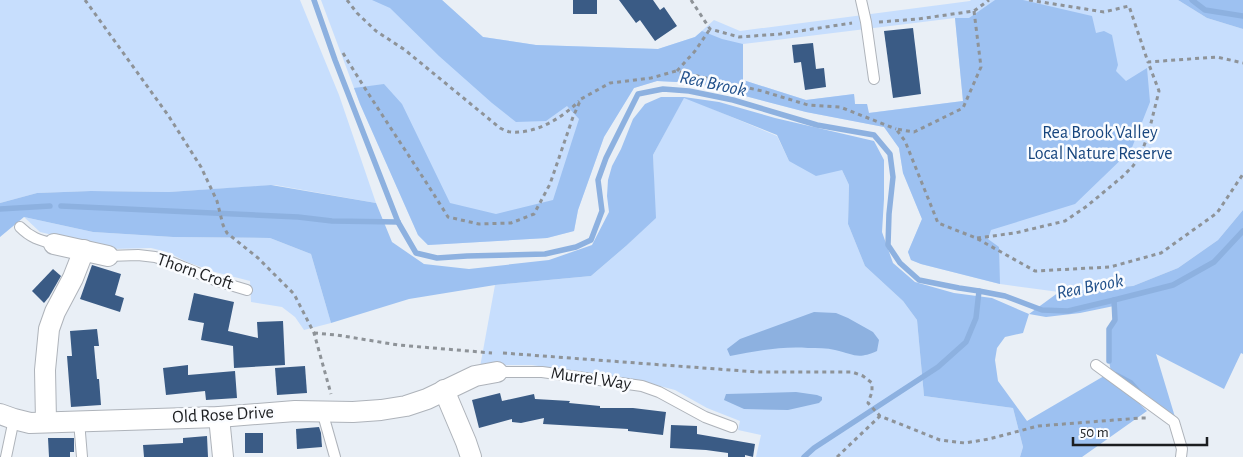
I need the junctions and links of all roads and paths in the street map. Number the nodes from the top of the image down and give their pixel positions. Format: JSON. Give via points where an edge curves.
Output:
{"nodes":[{"id":1,"x":85,"y":0,"type":"edge"},
{"id":2,"x":347,"y":0,"type":"edge"},
{"id":3,"x":692,"y":0,"type":"edge"},
{"id":4,"x":861,"y":0,"type":"edge"},
{"id":5,"x":989,"y":0,"type":"edge"},
{"id":6,"x":1029,"y":0,"type":"edge"},
{"id":7,"x":974,"y":11,"type":"junction"},
{"id":8,"x":866,"y":22,"type":"junction"},
{"id":9,"x":710,"y":29,"type":"junction"},
{"id":10,"x":343,"y":53,"type":"dead end"},
{"id":11,"x":1148,"y":62,"type":"junction"},
{"id":12,"x":1243,"y":63,"type":"edge"},
{"id":13,"x":676,"y":71,"type":"junction"},
{"id":14,"x":874,"y":80,"type":"dead end"},
{"id":15,"x":581,"y":99,"type":"junction"},
{"id":16,"x":896,"y":129,"type":"junction"},
{"id":17,"x":1243,"y":174,"type":"edge"},
{"id":18,"x":20,"y":227,"type":"dead end"},
{"id":19,"x":976,"y":238,"type":"junction"},
{"id":20,"x":54,"y":244,"type":"joint"},
{"id":21,"x":84,"y":250,"type":"junction"},
{"id":22,"x":108,"y":256,"type":"joint"},
{"id":23,"x":248,"y":290,"type":"dead end"},
{"id":24,"x":314,"y":333,"type":"junction"},
{"id":25,"x":1096,"y":365,"type":"dead end"},
{"id":26,"x":497,"y":372,"type":"joint"},
{"id":27,"x":444,"y":390,"type":"junction"},
{"id":28,"x":329,"y":411,"type":"junction"},
{"id":29,"x":879,"y":415,"type":"junction"},
{"id":30,"x":7,"y":417,"type":"edge"},
{"id":31,"x":219,"y":417,"type":"junction"},
{"id":32,"x":46,"y":421,"type":"junction"},
{"id":33,"x":79,"y":421,"type":"junction"},
{"id":34,"x":1174,"y":422,"type":"junction"},
{"id":35,"x":732,"y":427,"type":"dead end"},
{"id":36,"x":6,"y":457,"type":"edge"},
{"id":37,"x":82,"y":457,"type":"edge"},
{"id":38,"x":223,"y":457,"type":"edge"},
{"id":39,"x":335,"y":457,"type":"edge"},
{"id":40,"x":471,"y":457,"type":"edge"},
{"id":41,"x":837,"y":457,"type":"edge"},
{"id":42,"x":1181,"y":457,"type":"edge"}],
"edges":[{"from":1,"to":24,"type":"path","via":[[168,115],[201,167],[227,233],[294,294]]},
{"from":2,"to":15,"type":"path","via":[[376,31],[510,133],[546,125]]},
{"from":3,"to":9,"type":"path"},
{"from":4,"to":8,"type":"lane"},
{"from":5,"to":7,"type":"path"},
{"from":6,"to":11,"type":"path","via":[[1104,12],[1129,6]]},
{"from":7,"to":8,"type":"path"},
{"from":7,"to":16,"type":"path","via":[[981,67],[963,108],[914,132]]},
{"from":8,"to":9,"type":"path","via":[[738,37]]},
{"from":8,"to":14,"type":"lane"},
{"from":9,"to":13,"type":"path"},
{"from":10,"to":15,"type":"path","via":[[448,217],[479,224],[511,223],[534,214],[550,184]]},
{"from":11,"to":12,"type":"path","via":[[1217,57]]},
{"from":11,"to":19,"type":"path","via":[[1159,91],[1148,135],[1133,166],[1065,221]]},
{"from":13,"to":15,"type":"path","via":[[610,83]]},
{"from":13,"to":16,"type":"path","via":[[808,105],[840,107]]},
{"from":16,"to":19,"type":"path","via":[[905,141],[938,223]]},
{"from":17,"to":19,"type":"path","via":[[1217,213],[1161,253],[1110,266],[1034,271]]},
{"from":18,"to":20,"type":"lane","name":"Thorn Croft","via":[[28,235]]},
{"from":20,"to":21,"type":"street","name":"Thorn Croft"},
{"from":21,"to":22,"type":"street","name":"Thorn Croft"},
{"from":21,"to":32,"type":"street","via":[[49,329],[45,370]]},
{"from":22,"to":23,"type":"lane","name":"Thorn Croft","via":[[155,257]]},
{"from":24,"to":28,"type":"path"},
{"from":24,"to":29,"type":"path","via":[[398,345],[757,372],[852,372],[872,383],[868,403]]},
{"from":25,"to":34,"type":"lane"},
{"from":26,"to":27,"type":"street","name":"Murrel Way","via":[[475,376]]},
{"from":26,"to":35,"type":"lane","name":"Murrel Way","via":[[542,372],[642,386]]},
{"from":27,"to":28,"type":"street","name":"Old Rose Drive","via":[[406,406],[353,412]]},
{"from":27,"to":40,"type":"street"},
{"from":28,"to":31,"type":"street","name":"Old Rose Drive"},
{"from":28,"to":39,"type":"lane"},
{"from":29,"to":34,"type":"path","via":[[940,440],[965,443],[1038,426],[1141,418]]},
{"from":29,"to":41,"type":"path"},
{"from":30,"to":32,"type":"street","name":"Old Rose Drive","via":[[30,423]]},
{"from":30,"to":36,"type":"lane"},
{"from":31,"to":33,"type":"street","name":"Old Rose Drive"},
{"from":31,"to":38,"type":"street"},
{"from":32,"to":33,"type":"street","name":"Old Rose Drive"},
{"from":33,"to":37,"type":"lane"},
{"from":34,"to":42,"type":"lane","via":[[1182,449]]}]}
